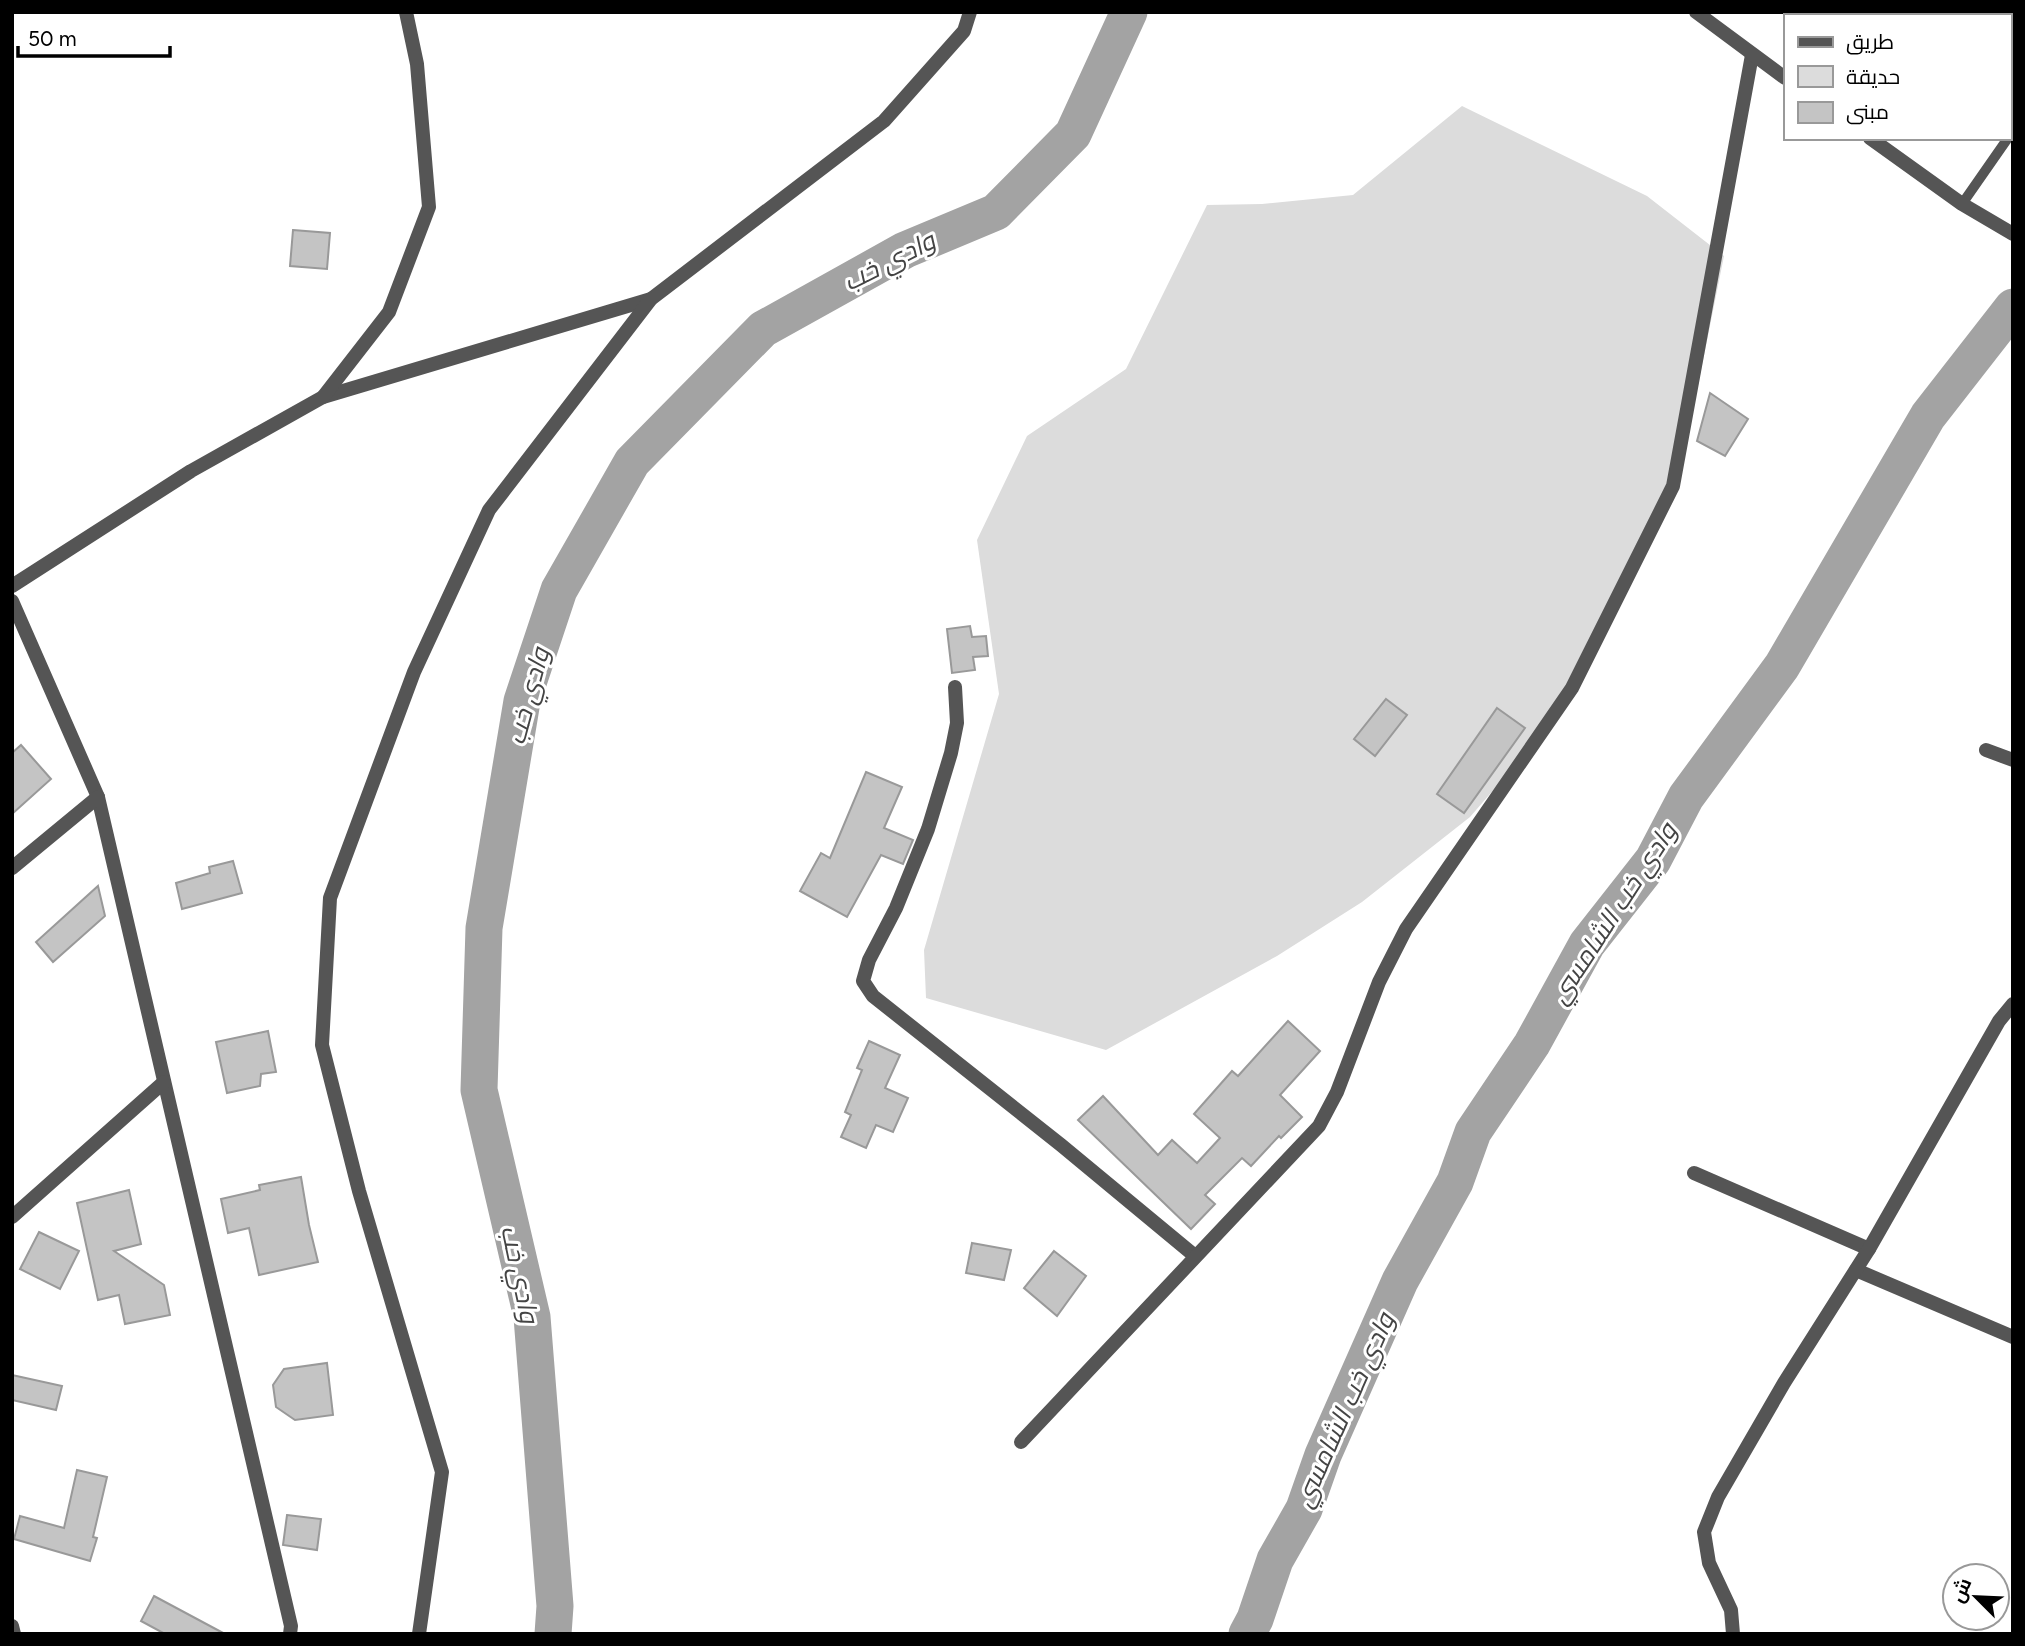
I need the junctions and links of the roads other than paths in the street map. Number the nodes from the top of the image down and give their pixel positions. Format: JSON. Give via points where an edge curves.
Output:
{"nodes":[{"id":1,"x":406,"y":12,"type":"edge"},
{"id":2,"x":970,"y":12,"type":"edge"},
{"id":3,"x":1696,"y":12,"type":"edge"},
{"id":4,"x":1752,"y":55,"type":"junction"},
{"id":5,"x":1784,"y":77,"type":"edge"},
{"id":6,"x":1873,"y":140,"type":"edge"},
{"id":7,"x":2007,"y":140,"type":"edge"},
{"id":8,"x":1962,"y":204,"type":"junction"},
{"id":9,"x":2013,"y":234,"type":"edge"},
{"id":10,"x":651,"y":299,"type":"junction"},
{"id":11,"x":323,"y":397,"type":"junction"},
{"id":12,"x":12,"y":586,"type":"edge"},
{"id":13,"x":12,"y":601,"type":"edge"},
{"id":14,"x":955,"y":687,"type":"dead end"},
{"id":15,"x":1986,"y":750,"type":"dead end"},
{"id":16,"x":2013,"y":760,"type":"edge"},
{"id":17,"x":98,"y":797,"type":"junction"},
{"id":18,"x":12,"y":868,"type":"edge"},
{"id":19,"x":2013,"y":1004,"type":"edge"},
{"id":20,"x":164,"y":1082,"type":"junction"},
{"id":21,"x":1695,"y":1173,"type":"dead end"},
{"id":22,"x":12,"y":1217,"type":"edge"},
{"id":23,"x":1869,"y":1249,"type":"junction"},
{"id":24,"x":1195,"y":1256,"type":"junction"},
{"id":25,"x":1856,"y":1270,"type":"junction"},
{"id":26,"x":2013,"y":1337,"type":"edge"},
{"id":27,"x":1021,"y":1442,"type":"dead end"},
{"id":28,"x":12,"y":1626,"type":"edge"},
{"id":29,"x":14,"y":1634,"type":"edge"},
{"id":30,"x":290,"y":1634,"type":"edge"},
{"id":31,"x":419,"y":1634,"type":"edge"},
{"id":32,"x":1733,"y":1634,"type":"edge"}],
"edges":[{"from":1,"to":11,"type":"street","via":[[417,64],[429,207],[389,312]]},
{"from":2,"to":10,"type":"street","via":[[964,31],[884,121]]},
{"from":3,"to":4,"type":"street"},
{"from":4,"to":5,"type":"street"},
{"from":4,"to":24,"type":"street","via":[[1672,486],[1572,688],[1406,929],[1379,982],[1320,1126]]},
{"from":6,"to":8,"type":"street"},
{"from":7,"to":8,"type":"lane"},
{"from":8,"to":9,"type":"street"},
{"from":10,"to":11,"type":"street"},
{"from":10,"to":31,"type":"street","via":[[489,510],[414,672],[330,898],[321,1045],[442,1472]]},
{"from":11,"to":12,"type":"street","via":[[191,471]]},
{"from":13,"to":17,"type":"street"},
{"from":14,"to":24,"type":"street","via":[[957,723],[928,830],[863,981],[873,996]]},
{"from":15,"to":16,"type":"street"},
{"from":17,"to":18,"type":"street"},
{"from":17,"to":20,"type":"street"},
{"from":19,"to":23,"type":"street"},
{"from":20,"to":22,"type":"street"},
{"from":20,"to":30,"type":"street"},
{"from":21,"to":23,"type":"street"},
{"from":23,"to":25,"type":"street"},
{"from":24,"to":27,"type":"street"},
{"from":25,"to":26,"type":"street"},
{"from":25,"to":32,"type":"street","via":[[1745,1448],[1704,1532],[1709,1563],[1731,1610]]},
{"from":28,"to":29,"type":"street"}]}
